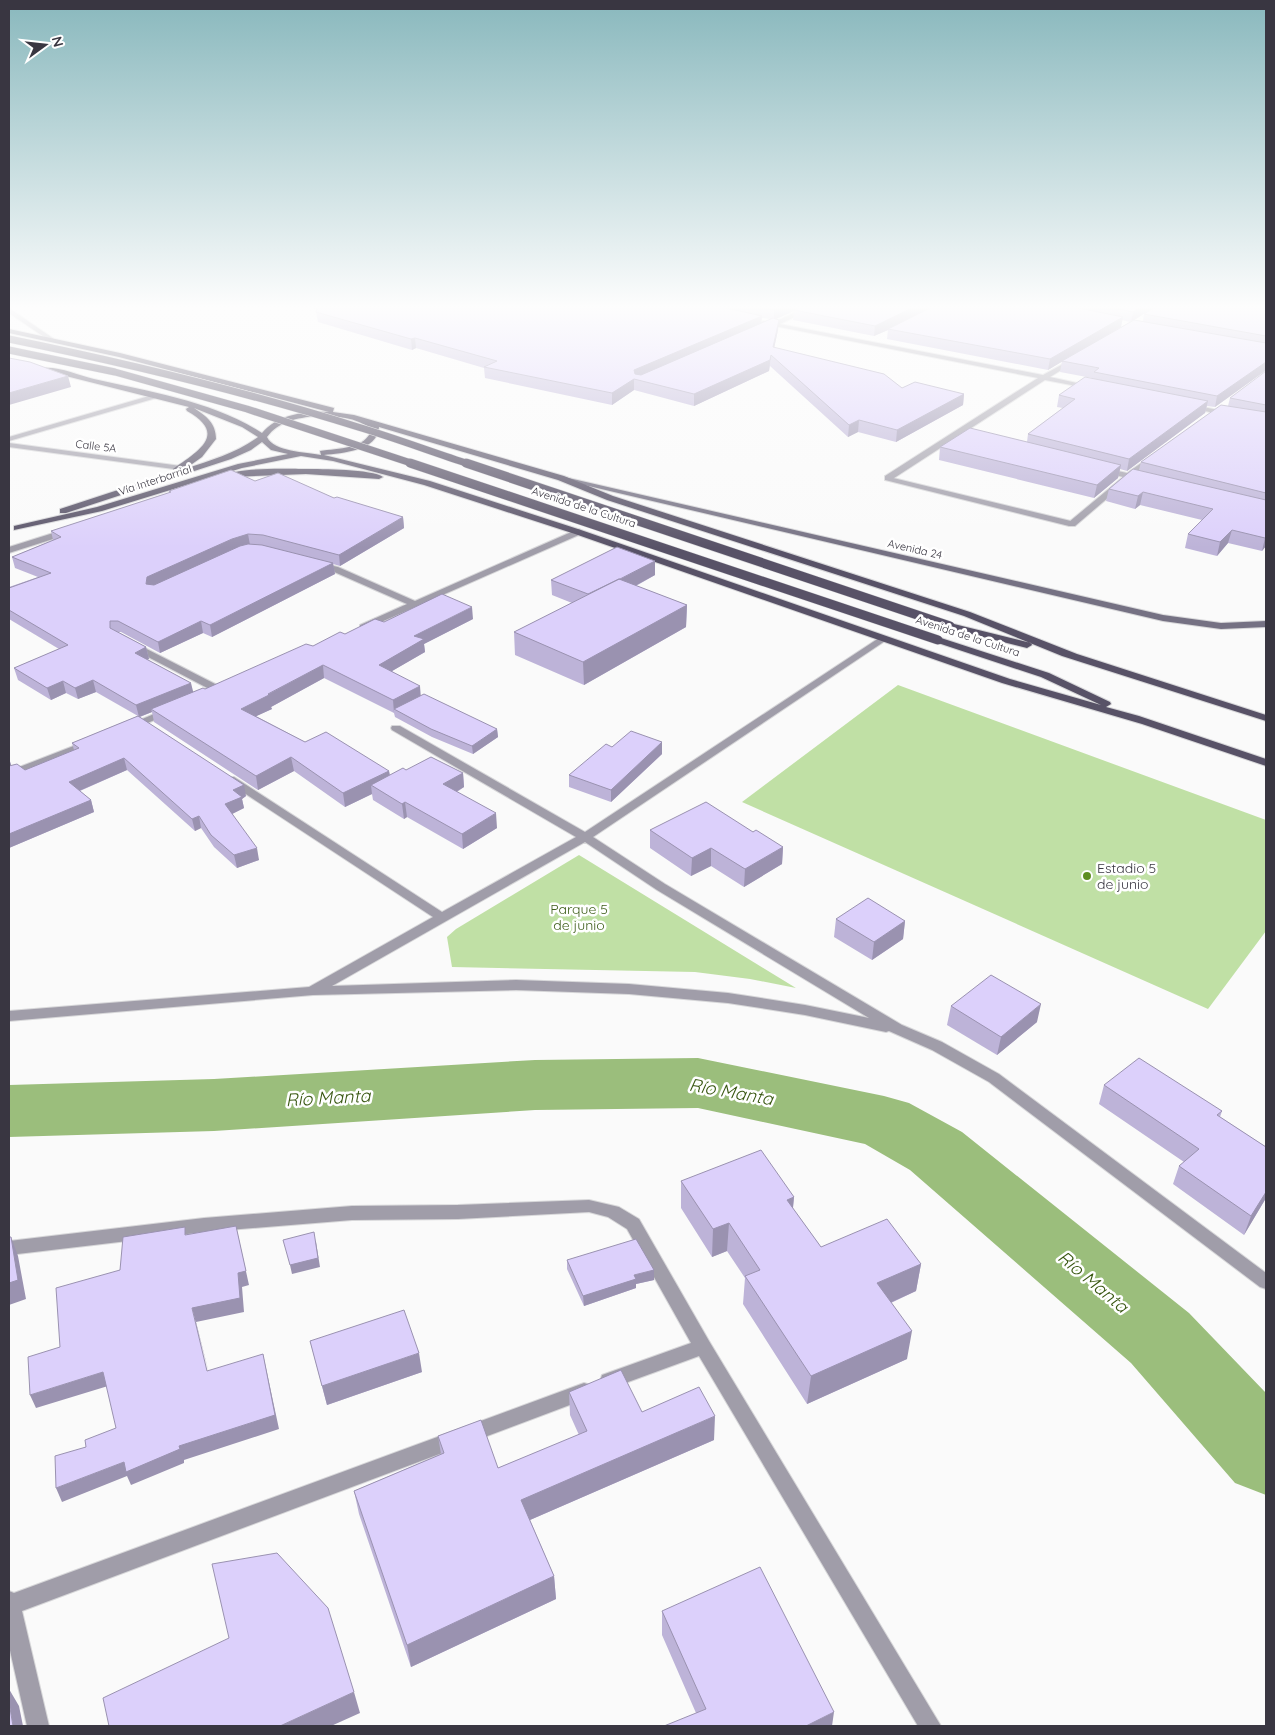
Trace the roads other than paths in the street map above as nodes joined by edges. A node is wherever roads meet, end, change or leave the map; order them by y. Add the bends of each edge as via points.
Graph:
1 (116, 386) edge
2 (165, 386) edge
3 (213, 386) edge
4 (240, 386) edge
5 (1030, 386) edge
6 (1086, 386) edge
7 (1101, 389) edge
8 (162, 397) junction
9 (1179, 404) edge
10 (1224, 406) edge
11 (1217, 412) junction
12 (1237, 416) edge
13 (360, 418) junction
14 (1209, 418) edge
15 (370, 422) junction
16 (960, 434) junction
17 (969, 436) edge
18 (263, 438) junction
19 (9, 439) edge
20 (9, 446) edge
21 (1161, 453) edge
22 (301, 454) junction
23 (1091, 466) edge
24 (181, 468) junction
25 (1128, 476) junction
26 (167, 477) junction
27 (561, 478) junction
28 (190, 480) junction
29 (1147, 480) edge
30 (427, 483) junction
31 (13, 529) edge
32 (74, 529) edge
33 (578, 532) junction
34 (9, 550) edge
35 (308, 562) edge
36 (415, 604) junction
37 (1266, 624) edge
38 (353, 631) edge
39 (882, 639) junction
40 (126, 641) edge
41 (1073, 656) junction
42 (202, 697) edge
43 (177, 708) edge
44 (1266, 718) edge
45 (1142, 721) junction
46 (396, 728) dead end
47 (125, 729) edge
48 (99, 739) edge
49 (1266, 763) edge
50 (217, 770) edge
51 (9, 775) edge
52 (585, 837) junction
53 (441, 917) junction
54 (312, 991) junction
55 (9, 1016) edge
56 (897, 1029) junction
57 (9, 1248) edge
58 (1266, 1282) edge
59 (703, 1346) junction
60 (9, 1603) edge
61 (38, 1726) edge
62 (930, 1726) edge

1 - 8 main road
2 - 45 main road, Avenida de la Cultura, bridge via 247,409 1045,675
3 - 41 main road, Avenida de la Cultura, bridge via 359,428 950,626
4 - 13 main road
5 - 16 street
6 - 7 street
8 - 18 main road via 236,421
8 - 19 street
8 - 24 main road via 192,410 212,428 209,445
9 - 11 street
10 - 11 street
11 - 12 street
11 - 14 street
13 - 15 main road, Avenida de la Cultura
13 - 18 main road, Vía Interbarrial via 332,414 299,416 273,426
15 - 22 main road via 376,428 375,434 356,447 339,452
15 - 27 main road, Avenida de la Cultura
16 - 17 street
16 - 25 street via 888,478 1072,524
18 - 22 main road via 274,448
18 - 26 main road, Vía Interbarrial via 228,458
20 - 24 street, Calle 5A
21 - 25 street
22 - 28 main road, Vía Interbarrial
22 - 30 main road, Avenida de la Cultura
23 - 25 street
24 - 26 main road
25 - 29 street
26 - 31 main road, Vía Interbarrial
27 - 37 main road, Avenida 24 via 1163,618 1221,626
27 - 41 main road, Avenida de la Cultura via 610,498 967,614
28 - 30 main road via 292,470
28 - 31 main road, Vía Interbarrial via 99,509
30 - 33 main road, Avenida de la Cultura
32 - 34 street
33 - 36 street
33 - 39 main road, Avenida de la Cultura
35 - 36 street via 335,569
36 - 38 street
39 - 45 main road, Avenida de la Cultura via 1006,681
39 - 52 street
40 - 42 street via 224,688
41 - 44 main road, Avenida de la Cultura
43 - 47 street via 147,724
45 - 49 main road, Avenida de la Cultura
46 - 52 street
48 - 51 street
50 - 53 street
52 - 53 street
52 - 56 street via 661,887
53 - 54 street
54 - 55 street
54 - 56 street via 516,985 629,989 728,998
56 - 58 street via 937,1046 994,1078
57 - 59 street via 204,1225 352,1213 589,1206 613,1212 633,1224
59 - 60 street
59 - 62 street
60 - 61 street

